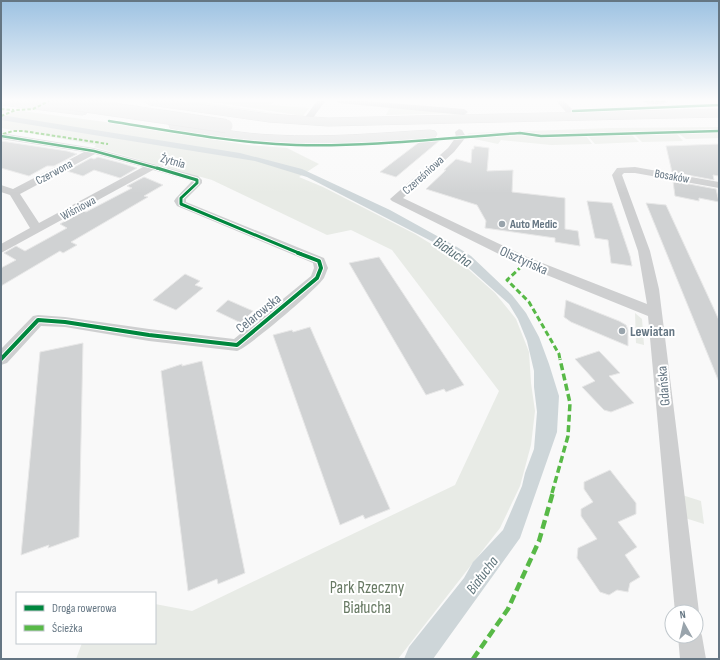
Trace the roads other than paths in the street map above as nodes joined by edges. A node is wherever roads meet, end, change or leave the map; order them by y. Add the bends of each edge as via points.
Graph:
1 (220, 132) edge
2 (291, 132) edge
3 (357, 132) edge
4 (459, 132) joint
5 (1, 136) edge
6 (94, 151) junction
7 (153, 166) junction
8 (624, 170) joint
9 (197, 180) joint
10 (719, 185) edge
11 (1, 188) edge
12 (14, 193) junction
13 (396, 199) joint
14 (37, 229) junction
15 (1, 249) edge
16 (655, 313) junction
17 (1, 359) edge
18 (686, 604) edge
19 (691, 644) edge
20 (693, 659) edge

1 - 4 main road via 286,140 360,139
2 - 3 main road via 336,134
4 - 13 street, Czereśniowa via 461,137 451,150
5 - 6 street, Żytnia
6 - 7 street, Żytnia
6 - 12 street, Czerwona
7 - 9 street, Żytnia
7 - 14 street, Wiśniowa
8 - 10 street, Bosaków
8 - 16 street, Gdańska via 618,171 617,177 647,261
9 - 17 street, Celarowska via 181,198 181,204 319,261 321,268 317,278 236,345 38,320
11 - 12 street
12 - 14 street
13 - 16 street, Olsztyńska via 522,260
14 - 15 street, Wiśniowa
16 - 18 street, Gdańska
19 - 20 street

